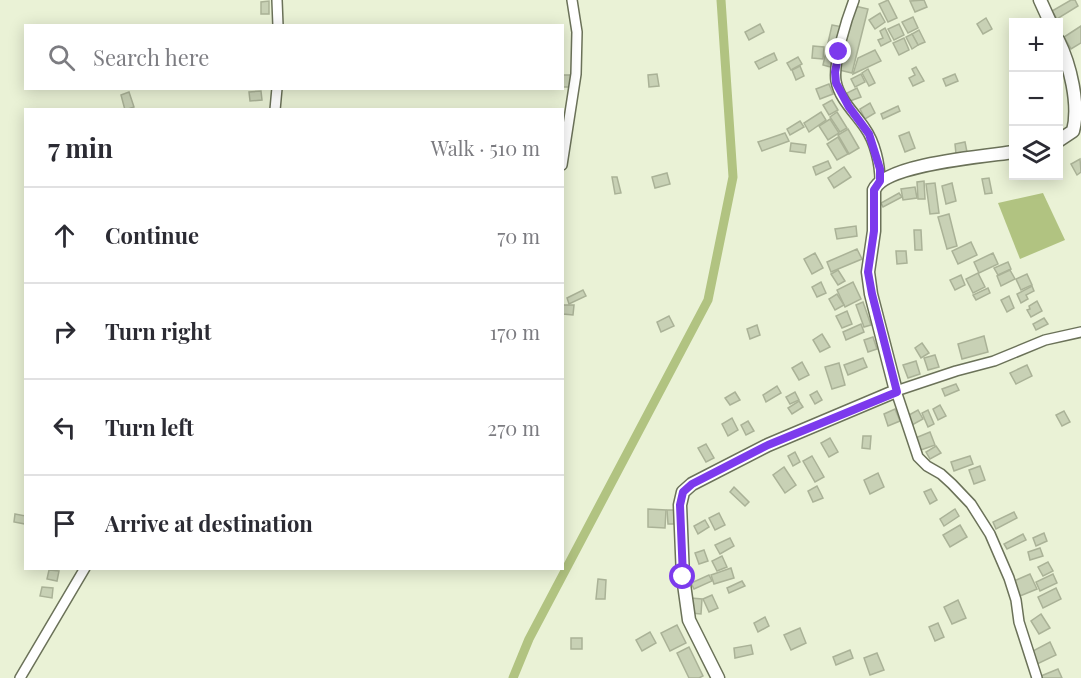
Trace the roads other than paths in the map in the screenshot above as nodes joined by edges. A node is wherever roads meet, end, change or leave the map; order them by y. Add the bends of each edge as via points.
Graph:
1 (277, 0) edge
2 (572, 0) edge
3 (854, 0) edge
4 (1040, 0) edge
5 (1048, 18) edge
6 (278, 24) edge
7 (1063, 52) edge
8 (278, 90) edge
9 (275, 108) edge
10 (1063, 138) edge
11 (564, 152) edge
12 (1009, 153) edge
13 (880, 181) junction
14 (1081, 332) edge
15 (897, 392) junction
16 (84, 570) edge
17 (20, 678) edge
18 (718, 678) edge
19 (1037, 678) edge

1 - 6 street
2 - 11 street via 577,32 576,74
3 - 13 street via 839,52 836,83 869,134
4 - 5 main road
7 - 10 main road via 1070,72 1076,121 1073,130
8 - 9 street
12 - 13 main road via 937,163
13 - 15 main road via 874,190 868,272
14 - 15 street via 1045,340
15 - 18 main road via 768,445 683,492 683,577 689,620
15 - 19 street via 918,457 971,504 990,534 1017,600 1019,622
16 - 17 street

